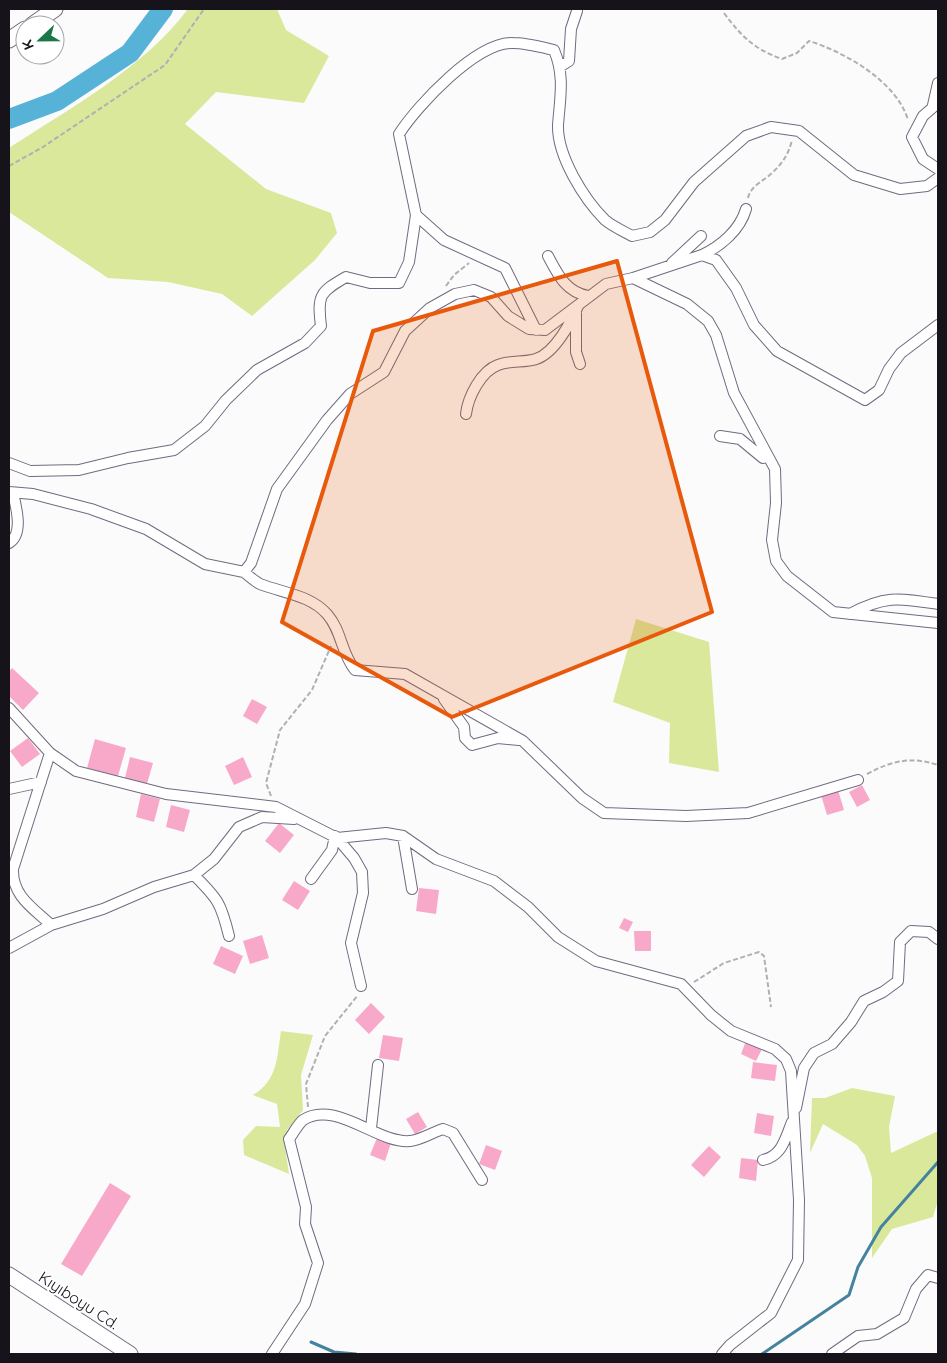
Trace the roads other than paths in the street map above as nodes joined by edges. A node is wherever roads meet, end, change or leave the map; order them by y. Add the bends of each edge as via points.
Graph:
1 (577, 11) dead end
2 (561, 66) junction
3 (938, 83) edge
4 (936, 104) edge
5 (938, 170) edge
6 (938, 178) edge
7 (746, 209) road end
8 (416, 215) junction
9 (701, 236) dead end
10 (702, 255) junction
11 (548, 256) dead end
12 (668, 267) junction
13 (633, 278) junction
14 (588, 296) junction
15 (578, 307) junction
16 (938, 325) edge
17 (536, 330) junction
18 (580, 364) dead end
19 (466, 414) dead end
20 (720, 436) dead end
21 (9, 464) edge
22 (775, 469) junction
23 (11, 492) edge
24 (9, 543) edge
25 (244, 572) junction
26 (938, 604) edge
27 (850, 614) junction
28 (938, 623) edge
29 (437, 691) junction
30 (9, 708) edge
31 (523, 741) junction
32 (50, 753) junction
33 (858, 780) road end
34 (41, 782) junction
35 (9, 789) edge
36 (302, 819) junction
37 (403, 836) junction
38 (336, 837) junction
39 (194, 875) junction
40 (311, 879) dead end
41 (412, 889) dead end
42 (51, 925) junction
43 (228, 936) dead end
44 (938, 939) edge
45 (9, 948) edge
46 (362, 986) road end
47 (378, 1065) dead end
48 (793, 1118) junction
49 (370, 1128) junction
50 (763, 1160) dead end
51 (482, 1180) dead end
52 (9, 1276) edge
53 (938, 1278) edge
54 (126, 1353) edge
55 (272, 1354) edge
56 (722, 1354) edge
57 (832, 1354) edge

1 - 2 street via 571,29 569,61
2 - 6 street via 560,144 578,186 606,221 632,236 650,232 665,220 694,182 746,136 771,127 799,131 854,175 900,189 927,186
2 - 8 street via 554,50 511,42 488,50 454,72 412,113 399,134
3 - 4 street
4 - 5 street via 923,116 912,137 923,159
7 - 10 street via 743,220 730,234 716,248
8 - 17 street via 444,240 505,268
8 - 21 street via 409,262 399,283 346,277 324,290 318,307 321,326 305,343 257,370 205,426 174,450 79,470 30,471
9 - 12 street
10 - 12 street
10 - 16 street via 716,260 736,288 754,325 777,351 865,400 879,390 901,353
11 - 14 street via 568,288 576,294
12 - 13 street
13 - 14 street via 606,284
13 - 22 street via 687,304 708,321 734,393
14 - 15 street
15 - 17 street via 545,330
15 - 18 street via 576,352
15 - 19 street via 570,325 537,359 498,365 487,372 467,401
17 - 25 street via 529,330 508,316 491,297 474,290 455,294 430,308 405,331 384,372 350,394 327,420 277,489 252,563
20 - 22 street via 740,438
22 - 27 street via 772,540 776,561 787,576 834,612
23 - 24 street via 18,514 17,532
23 - 25 street via 33,494 91,509 146,529 206,564
25 - 29 street via 259,583 292,592 327,614 340,634 346,660 355,670 405,674
26 - 27 street via 890,599 871,602
27 - 28 street
29 - 31 street
29 - 31 street via 452,707 472,745 498,738
30 - 32 street
31 - 33 street via 582,798 604,813 686,816 748,813
32 - 34 street
32 - 36 street via 76,771 166,794 276,807
34 - 35 street
34 - 42 street via 13,870 13,883 24,899
36 - 38 street
36 - 39 street via 262,817 239,827 214,859
37 - 38 street via 386,833
37 - 41 street
37 - 48 street via 436,859 494,881 528,907 558,937 596,961 682,984 710,1015 731,1031 775,1049 786,1059 791,1071
38 - 40 street via 332,850
38 - 46 street via 362,872 360,908 351,944
39 - 42 street
39 - 43 street via 217,898
42 - 45 street
44 - 48 street via 929,932 911,932 900,942 898,982 864,1001 832,1044 814,1053 804,1068
47 - 49 street
48 - 50 street via 782,1149 772,1158
48 - 56 street via 799,1200 798,1260 771,1313
49 - 51 street via 391,1138 411,1141 443,1129 453,1133
49 - 55 street via 320,1114 302,1120 289,1139 306,1208 305,1224 318,1263 306,1304
52 - 54 street, Kıyıboyu Cd.
53 - 57 street via 928,1274 916,1289 904,1318 877,1334 858,1336

